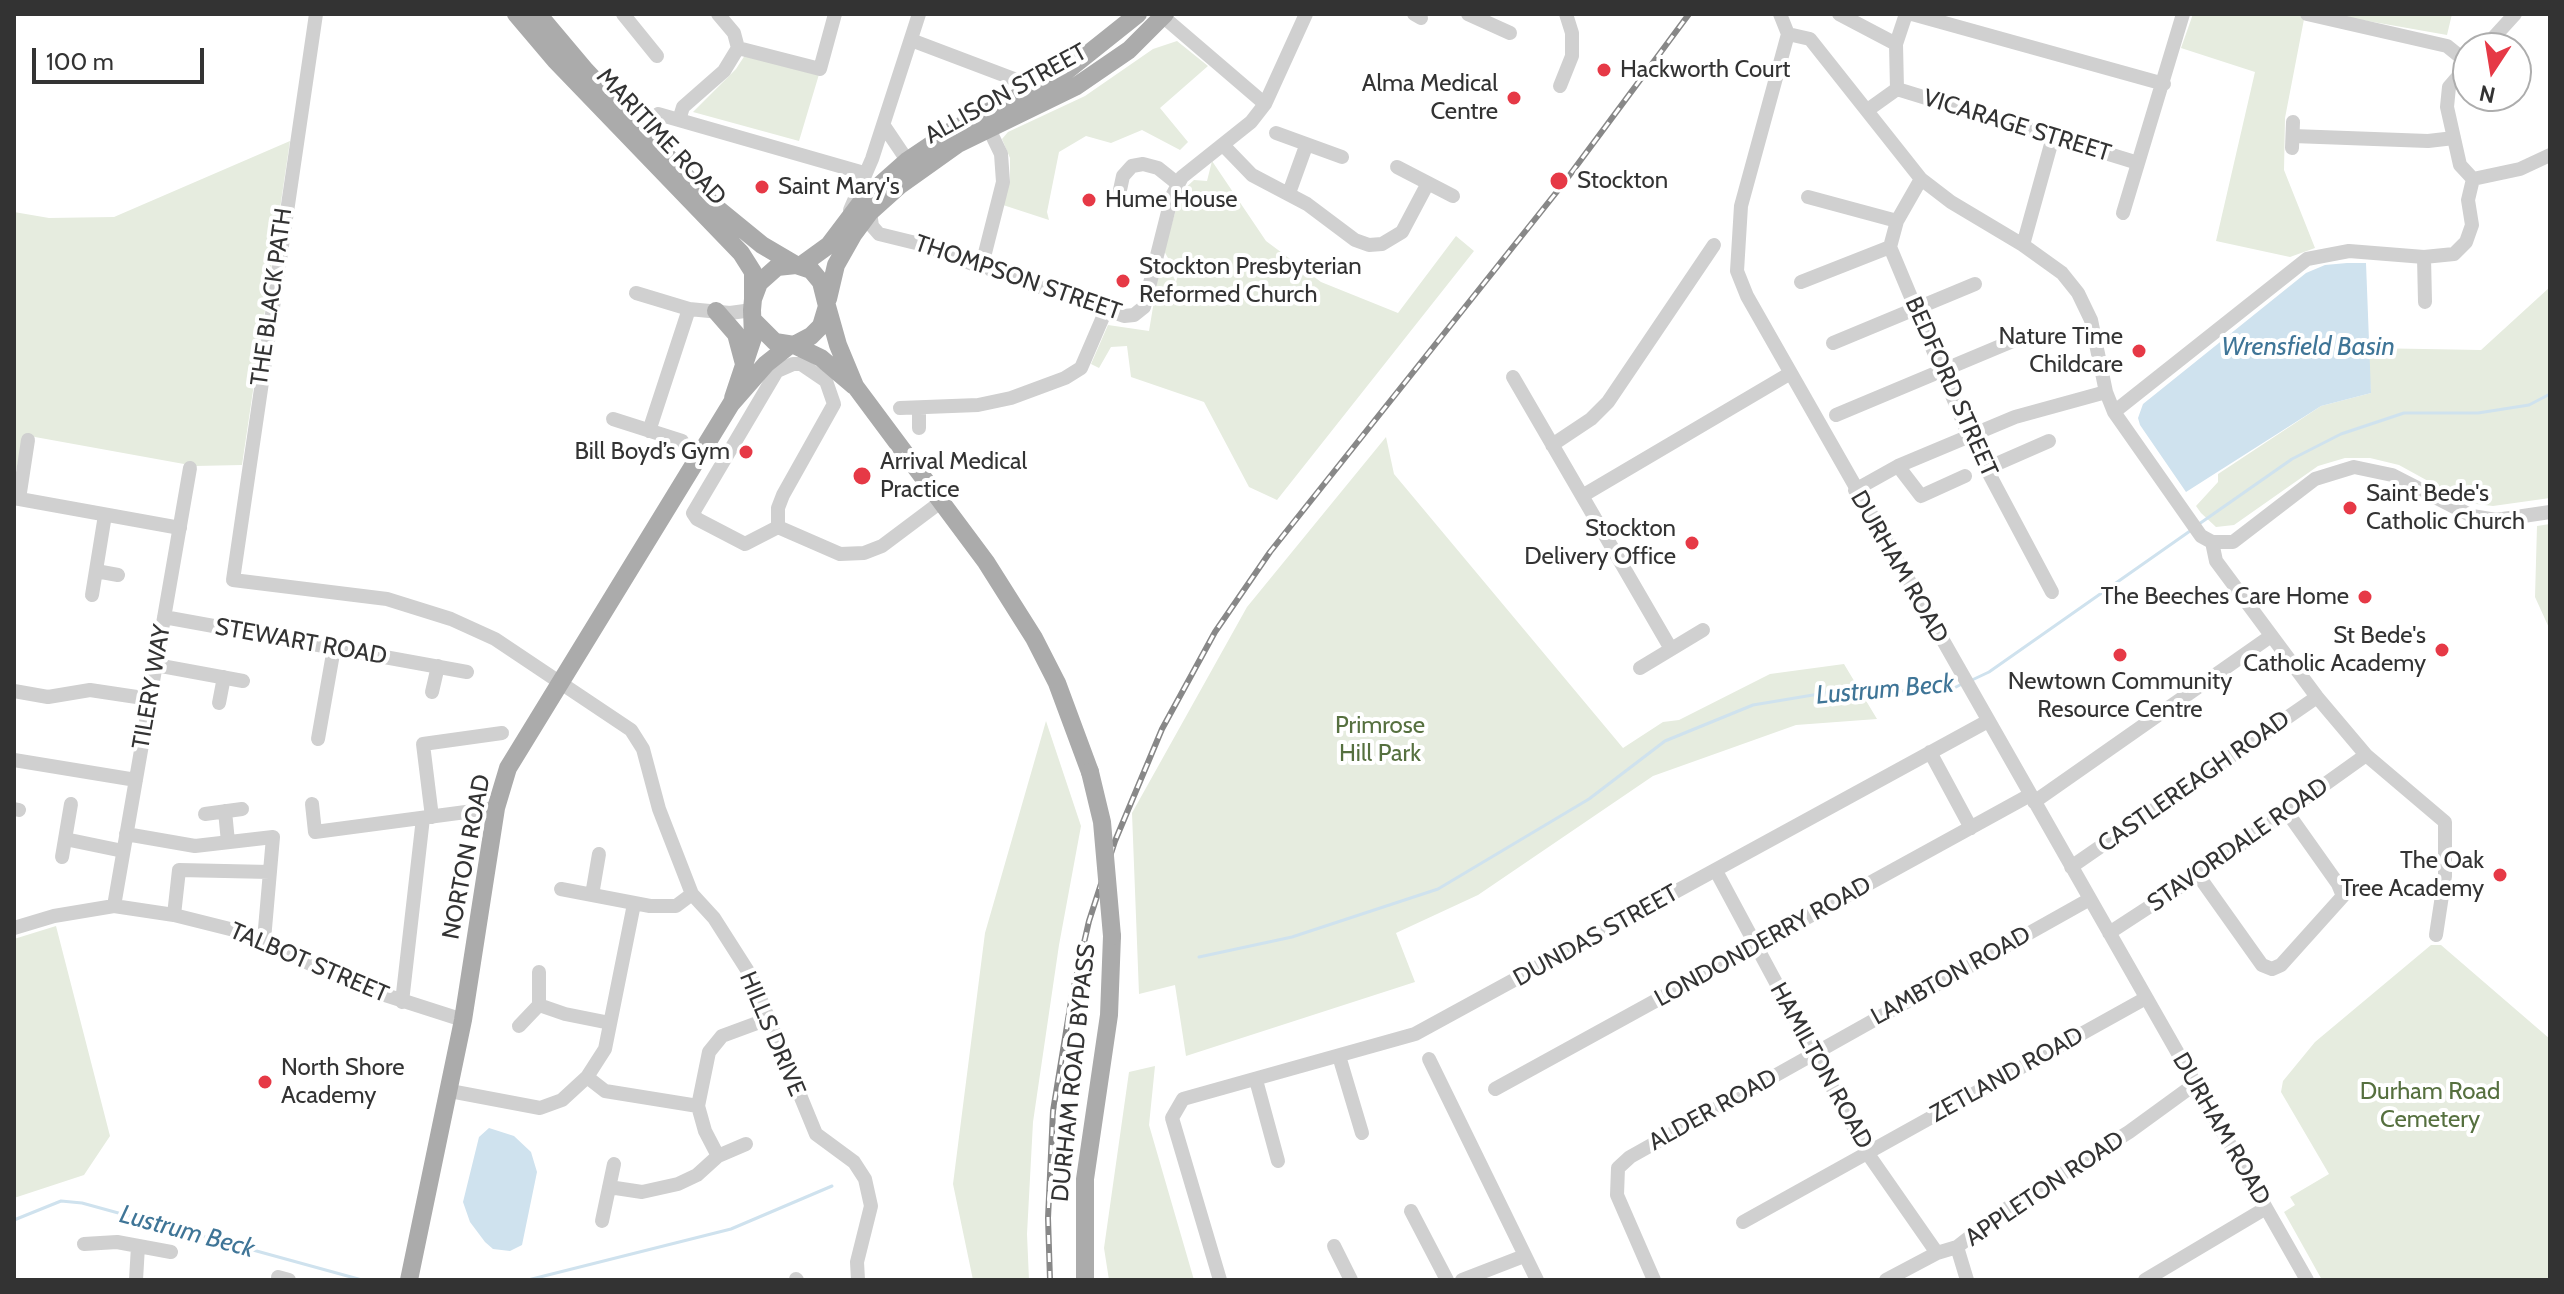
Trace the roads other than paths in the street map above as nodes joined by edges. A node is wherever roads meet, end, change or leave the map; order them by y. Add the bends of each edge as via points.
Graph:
1 (316, 14) edge
2 (516, 14) edge
3 (538, 14) edge
4 (718, 14) edge
5 (835, 14) edge
6 (919, 14) edge
7 (1138, 14) edge
8 (1306, 14) edge
9 (1468, 14) edge
10 (1566, 14) edge
11 (1780, 14) edge
12 (1839, 14) edge
13 (1906, 14) edge
14 (1912, 14) edge
15 (2183, 14) edge
16 (2307, 14) edge
17 (2515, 14) edge
18 (1163, 15) edge
19 (629, 16) edge
20 (2499, 32) edge
21 (1510, 33) dead end
22 (1788, 34) junction
23 (911, 40) junction
24 (1896, 44) junction
25 (738, 48) junction
26 (2452, 50) edge
27 (657, 56) dead end
28 (1014, 79) dead end
29 (2164, 84) junction
30 (2452, 84) edge
31 (1560, 86) dead end
32 (1897, 89) junction
33 (1265, 104) junction
34 (1869, 109) junction
35 (658, 114) dead end
36 (679, 120) junction
37 (884, 126) junction
38 (989, 129) junction
39 (1276, 133) dead end
40 (2293, 135) dead end
41 (2053, 137) junction
42 (2454, 138) junction
43 (1223, 145) junction
44 (1306, 146) junction
45 (1342, 157) dead end
46 (2548, 162) edge
47 (2138, 163) junction
48 (911, 167) junction
49 (1397, 167) dead end
50 (864, 173) junction
51 (1921, 179) junction
52 (2473, 179) junction
53 (1428, 183) junction
54 (1178, 184) junction
55 (1120, 190) dead end
56 (1289, 193) junction
57 (1453, 196) dead end
58 (1808, 197) dead end
59 (870, 212) junction
60 (2123, 213) dead end
61 (1897, 221) junction
62 (843, 225) junction
63 (1714, 245) dead end
64 (2023, 245) junction
65 (1890, 247) junction
66 (2424, 257) junction
67 (985, 263) junction
68 (798, 266) junction
69 (1801, 282) dead end
70 (1975, 284) dead end
71 (636, 293) dead end
72 (2425, 302) dead end
73 (828, 303) junction
74 (1916, 307) junction
75 (689, 309) junction
76 (753, 310) junction
77 (1106, 310) junction
78 (716, 311) junction
79 (2015, 340) dead end
80 (1833, 343) dead end
81 (792, 345) junction
82 (744, 364) junction
83 (1943, 371) junction
84 (1789, 374) junction
85 (1513, 377) dead end
86 (855, 386) junction
87 (2106, 392) junction
88 (731, 404) junction
89 (900, 408) dead end
90 (919, 408) junction
91 (2114, 412) junction
92 (1836, 415) dead end
93 (613, 419) dead end
94 (919, 428) dead end
95 (649, 431) junction
96 (1969, 436) junction
97 (28, 440) dead end
98 (682, 441) dead end
99 (2049, 441) dead end
100 (1552, 445) junction
101 (1898, 466) junction
102 (190, 468) dead end
103 (1985, 469) junction
104 (1965, 476) dead end
105 (1855, 490) junction
106 (1582, 496) junction
107 (16, 498) edge
108 (942, 501) junction
109 (2550, 512) edge
110 (105, 515) junction
111 (778, 527) junction
112 (180, 528) junction
113 (2206, 539) junction
114 (96, 571) junction
115 (118, 575) dead end
116 (233, 580) joint
117 (2052, 592) dead end
118 (92, 595) dead end
119 (164, 617) junction
120 (1703, 630) dead end
121 (2271, 636) junction
122 (334, 648) junction
123 (1671, 649) junction
124 (156, 665) junction
125 (438, 666) junction
126 (1640, 668) dead end
127 (467, 672) dead end
128 (224, 677) junction
129 (243, 681) dead end
130 (560, 681) junction
131 (14, 691) edge
132 (432, 692) dead end
133 (2317, 697) junction
134 (150, 699) junction
135 (219, 703) dead end
136 (1988, 721) junction
137 (502, 733) dead end
138 (318, 739) dead end
139 (1930, 752) junction
140 (2366, 755) junction
141 (14, 760) edge
142 (136, 780) junction
143 (2032, 798) junction
144 (71, 804) dead end
145 (312, 804) dead end
146 (496, 808) junction
147 (242, 809) dead end
148 (225, 811) junction
149 (2287, 812) junction
150 (205, 814) dead end
151 (428, 818) junction
152 (1971, 828) junction
153 (126, 834) junction
154 (65, 839) junction
155 (228, 842) junction
156 (123, 851) junction
157 (599, 854) dead end
158 (62, 857) dead end
159 (2071, 867) junction
160 (1716, 871) junction
161 (270, 872) junction
162 (2198, 875) junction
163 (561, 889) dead end
164 (692, 894) junction
165 (592, 895) junction
166 (2090, 899) junction
167 (634, 904) junction
168 (114, 906) junction
169 (174, 915) junction
170 (14, 928) edge
171 (2109, 933) junction
172 (2436, 935) dead end
173 (264, 940) junction
174 (1757, 946) junction
175 (539, 972) dead end
176 (2146, 998) junction
177 (402, 1002) junction
178 (539, 1005) junction
179 (768, 1019) junction
180 (463, 1020) junction
181 (610, 1023) junction
182 (519, 1026) dead end
183 (1812, 1054) junction
184 (1339, 1056) junction
185 (1429, 1059) dead end
186 (1452, 1067) dead end
187 (1437, 1073) junction
188 (587, 1077) junction
189 (1256, 1080) junction
190 (2195, 1084) junction
191 (1495, 1089) dead end
192 (450, 1091) junction
193 (698, 1106) junction
194 (1362, 1133) dead end
195 (746, 1144) dead end
196 (1868, 1154) junction
197 (718, 1156) junction
198 (1278, 1161) dead end
199 (614, 1164) dead end
200 (609, 1187) junction
201 (2266, 1208) junction
202 (1411, 1211) dead end
203 (602, 1221) dead end
204 (1743, 1222) dead end
205 (84, 1244) dead end
206 (138, 1246) junction
207 (1334, 1246) dead end
208 (1957, 1247) junction
209 (171, 1252) dead end
210 (1937, 1253) junction
211 (1524, 1256) junction
212 (136, 1280) edge
213 (409, 1280) edge
214 (858, 1280) edge
215 (1085, 1280) edge
216 (1220, 1280) edge
217 (1351, 1280) edge
218 (1447, 1280) edge
219 (1462, 1280) edge
220 (1537, 1280) edge
221 (1654, 1280) edge
222 (1886, 1280) edge
223 (1967, 1280) edge
224 (2145, 1280) edge
225 (2307, 1280) edge

1 - 116 street, THE BLACK PATH
2 - 76 main road, MARITIME ROAD via 741,253 753,272
3 - 68 main road, MARITIME ROAD via 713,205
4 - 25 street via 734,33
5 - 25 street via 820,69
6 - 23 street
7 - 48 main road, ALLISON STREET via 1064,73 953,130
8 - 33 street
9 - 21 street
10 - 31 street via 1573,46
11 - 22 street
12 - 24 street
13 - 24 street
14 - 29 street
15 - 29 street
16 - 26 street
17 - 20 street
18 - 33 street
18 - 38 main road, ALLISON STREET via 1129,50 1075,87
19 - 27 street
22 - 34 street via 1810,39
22 - 84 street, DURHAM ROAD via 1741,206 1736,247 1737,271 1747,296
23 - 28 street
23 - 37 street
24 - 32 street
25 - 36 street via 733,61 683,107
29 - 47 street
30 - 42 street via 2447,95
32 - 34 street
32 - 41 street, VICARAGE STREET
33 - 43 street
34 - 51 street
35 - 36 street
36 - 50 street
37 - 48 street
37 - 50 street
38 - 48 main road, ALLISON STREET
38 - 67 street via 1001,154 1003,182
39 - 44 street
40 - 42 street
41 - 47 street, VICARAGE STREET
41 - 64 street
42 - 52 street via 2460,165
43 - 54 street
43 - 56 street via 1252,175
44 - 45 street
44 - 56 street
46 - 52 street
47 - 60 street
48 - 59 main road, ALLISON STREET
48 - 62 main road, ALLISON STREET via 863,200
49 - 53 street
50 - 62 street
51 - 61 street
51 - 64 street
52 - 66 street via 2468,194 2472,225 2466,242 2454,254
53 - 56 street via 1402,232 1369,245
53 - 57 street
54 - 55 street via 1143,164 1123,176
54 - 77 street, THOMPSON STREET via 1144,307 1124,316
58 - 61 street
59 - 67 street, THOMPSON STREET via 879,234 975,265
59 - 73 main road, ALLISON STREET via 836,265
61 - 65 street
62 - 68 main road, ALLISON STREET via 829,245
63 - 100 street via 1608,402
64 - 87 street via 2062,273 2078,293 2091,320
65 - 69 street
65 - 74 street, BEDFORD STREET
66 - 72 street
66 - 91 street via 2349,251 2307,259
67 - 77 street, THOMPSON STREET via 991,270
68 - 73 main road via 811,270 821,282
68 - 76 main road, NORTON ROAD via 777,267 766,274
70 - 74 street
71 - 75 street
73 - 81 main road, NORTON ROAD via 821,326
73 - 86 main road
74 - 80 street
74 - 83 street, BEDFORD STREET
75 - 78 street
75 - 95 street
76 - 78 street
76 - 81 main road via 775,342
76 - 82 main road, NORTON ROAD via 753,338
77 - 90 street via 1081,368 1065,378 978,405
78 - 82 main road via 736,334
79 - 83 street
81 - 86 main road via 821,358
81 - 88 main road, NORTON ROAD via 766,364
82 - 88 main road, NORTON ROAD
83 - 92 street
83 - 96 street, BEDFORD STREET
84 - 105 street, DURHAM ROAD
84 - 106 street
85 - 100 street
86 - 108 main road, DURHAM ROAD BYPASS
87 - 91 street
87 - 96 street via 2019,415
88 - 130 main road, NORTON ROAD
89 - 90 street
90 - 94 street
91 - 113 street
93 - 95 street
95 - 98 street
96 - 101 street
96 - 103 street, BEDFORD STREET
97 - 107 street
99 - 103 street
100 - 106 street
101 - 104 street via 1921,496
101 - 105 street
102 - 112 street, TILERY WAY
103 - 117 street, BEDFORD STREET
105 - 136 street, DURHAM ROAD
106 - 123 street
107 - 110 street
108 - 111 street via 882,546 864,553 840,554
108 - 215 main road, DURHAM ROAD BYPASS, bridge via 986,562 1057,683 1102,822 1112,936 1109,1015 1085,1179
109 - 113 street via 2496,520 2472,516 2392,475 2354,467 2315,479 2233,542
110 - 112 street
110 - 114 street
111 - 111 street via 783,495 834,404 826,381 793,364 777,371 693,513 745,544
112 - 119 street, TILERY WAY
113 - 121 street
114 - 115 street
114 - 118 street
116 - 130 street, HILLS DRIVE via 387,599 495,639
119 - 122 street, STEWART ROAD
119 - 124 street, TILERY WAY
120 - 123 street
121 - 133 street
121 - 143 street, LONDONDERRY ROAD
122 - 125 street, STEWART ROAD
122 - 138 street
123 - 126 street
124 - 128 street
124 - 134 street, TILERY WAY
125 - 127 street, STEWART ROAD
125 - 132 street
128 - 129 street
128 - 135 street
130 - 146 main road, NORTON ROAD via 508,768
130 - 164 street, HILLS DRIVE via 624,725 640,743
131 - 134 street via 48,697 90,690
133 - 140 street
133 - 159 street, CASTLEREAGH ROAD
134 - 142 street, TILERY WAY
136 - 139 street, DUNDAS STREET
136 - 143 street, DURHAM ROAD
137 - 151 street via 423,744
139 - 152 street
139 - 160 street, DUNDAS STREET
140 - 149 street, STAVORDALE ROAD
140 - 172 street via 2445,822 2445,876
141 - 142 street
142 - 153 street, TILERY WAY
143 - 152 street, LONDONDERRY ROAD
143 - 159 street, DURHAM ROAD
144 - 154 street
145 - 151 street via 315,832
146 - 151 street
146 - 180 main road, NORTON ROAD
147 - 148 street
148 - 150 street
148 - 155 street
149 - 162 street, STAVORDALE ROAD
149 - 162 street via 2343,896 2281,965 2262,965
151 - 177 street
152 - 174 street, LONDONDERRY ROAD
153 - 155 street via 195,846
153 - 156 street, TILERY WAY
154 - 156 street
154 - 158 street
155 - 161 street via 273,837
156 - 168 street, TILERY WAY
157 - 165 street
159 - 166 street, DURHAM ROAD
160 - 174 street, HAMILTON ROAD
160 - 184 street, DUNDAS STREET via 1415,1034
161 - 169 street via 179,870
161 - 173 street
162 - 171 street, STAVORDALE ROAD
163 - 165 street
164 - 167 street via 669,907
164 - 179 street, HILLS DRIVE via 747,969
165 - 167 street
166 - 171 street, DURHAM ROAD
166 - 183 street, LAMBTON ROAD
167 - 181 street
168 - 169 street, TALBOT STREET
168 - 170 street, TALBOT STREET
169 - 173 street, TALBOT STREET
171 - 176 street, DURHAM ROAD
173 - 177 street, TALBOT STREET via 354,985
174 - 183 street, HAMILTON ROAD
174 - 191 street, LONDONDERRY ROAD
175 - 178 street
176 - 190 street, DURHAM ROAD
176 - 196 street, ZETLAND ROAD
177 - 180 street, TALBOT STREET
178 - 181 street
178 - 182 street
179 - 193 street via 722,1036 712,1046
179 - 214 street, HILLS DRIVE via 816,1134 854,1162 870,1195
180 - 192 main road, NORTON ROAD
181 - 188 street via 603,1056
183 - 196 street, HAMILTON ROAD
183 - 221 street, ALDER ROAD via 1618,1168 1617,1195
184 - 189 street, DUNDAS STREET
184 - 194 street
185 - 187 street
186 - 187 street
187 - 211 street
188 - 192 street via 562,1100 540,1108
188 - 193 street via 605,1091
189 - 198 street
189 - 216 street, DUNDAS STREET via 1183,1099 1172,1118
190 - 201 street, DURHAM ROAD
190 - 208 street, APPLETON ROAD
192 - 213 main road, NORTON ROAD
193 - 197 street
195 - 197 street
196 - 204 street, ZETLAND ROAD
196 - 210 street, HAMILTON ROAD
197 - 200 street via 678,1184 642,1192
199 - 200 street
200 - 203 street
201 - 224 street
201 - 225 street, DURHAM ROAD
202 - 218 street
205 - 206 street
206 - 209 street
206 - 212 street
207 - 217 street
208 - 210 street, APPLETON ROAD
208 - 223 street
210 - 222 street, APPLETON ROAD
211 - 219 street
211 - 220 street

